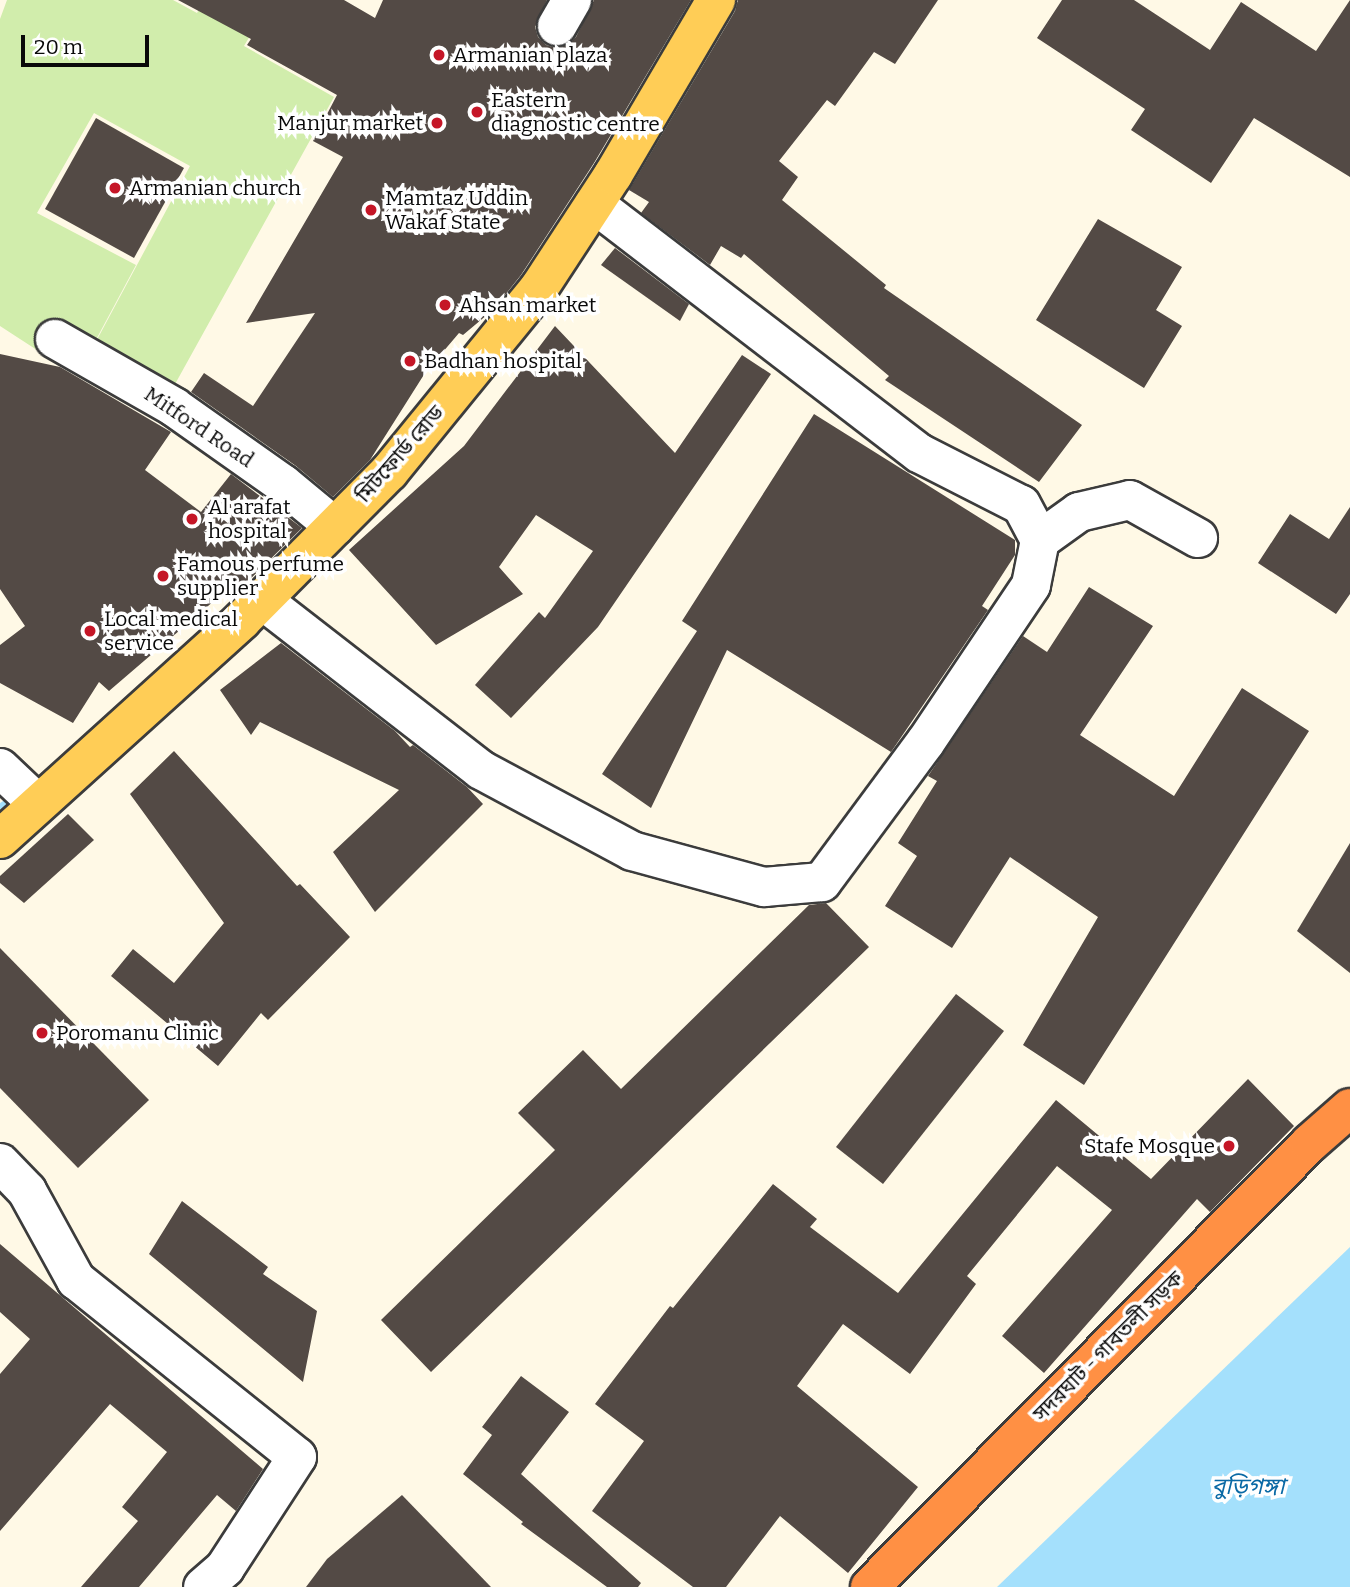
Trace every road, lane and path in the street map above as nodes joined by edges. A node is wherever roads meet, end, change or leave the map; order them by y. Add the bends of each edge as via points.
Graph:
1 (716, 0) edge
2 (594, 204) junction
3 (55, 339) dead end
4 (335, 527) junction
5 (1198, 538) dead end
6 (1040, 540) junction
7 (262, 600) junction
8 (0, 768) edge
9 (38, 804) junction
10 (0, 839) edge
11 (1350, 1108) edge
12 (0, 1163) edge
13 (203, 1587) edge
14 (870, 1587) edge

1 - 2 main road, মিটফোর্ড রোড
2 - 4 main road, মিটফোর্ড রোড via 538,288 388,472
2 - 6 street via 919,453 1021,505
3 - 4 street, Mitford Road via 174,407
4 - 7 main road, মিটফোর্ড রোড
5 - 6 street via 1130,500 1079,512
6 - 7 street via 1031,585 925,743 822,883 764,887 632,851 481,770
7 - 9 main road, মিটফোর্ড রোড
8 - 9 street
9 - 10 main road, মিটফোর্ড রোড
11 - 14 highway, সদরঘাট - গাবতলী সড়ক
12 - 13 street via 27,1191 76,1280 297,1457 225,1568

